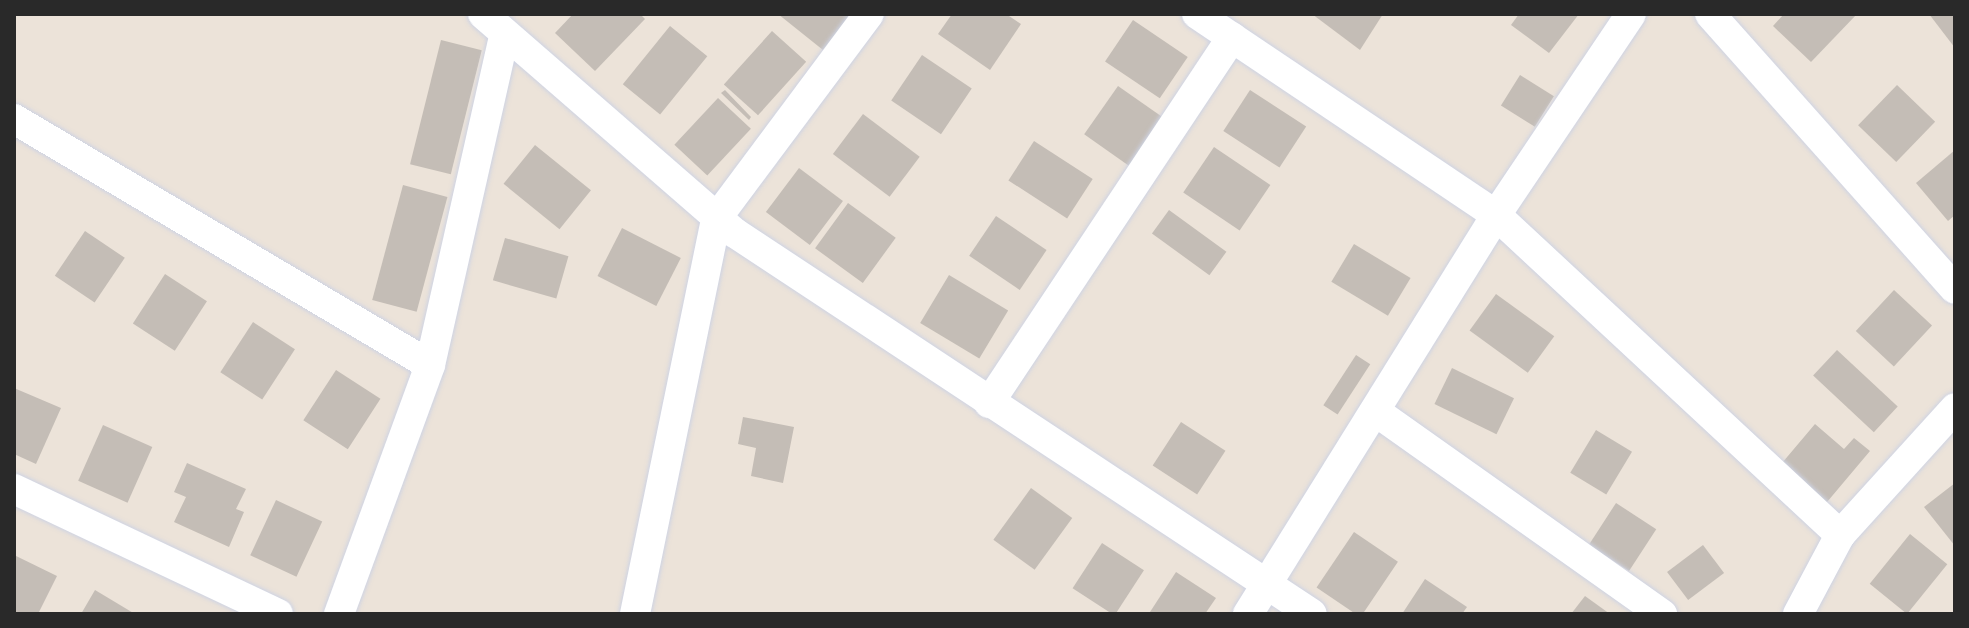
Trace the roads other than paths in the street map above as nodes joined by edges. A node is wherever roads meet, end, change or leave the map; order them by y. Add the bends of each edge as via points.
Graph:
1 (483, 14) edge
2 (869, 14) edge
3 (1197, 14) edge
4 (1631, 14) edge
5 (1710, 14) edge
6 (504, 36) junction
7 (1232, 37) junction
8 (14, 119) edge
9 (1496, 215) junction
10 (716, 219) junction
11 (1955, 289) edge
12 (430, 365) junction
13 (989, 403) junction
14 (1955, 408) edge
15 (1375, 411) junction
16 (14, 489) edge
17 (1840, 535) junction
18 (1266, 587) junction
19 (278, 614) edge
20 (339, 614) edge
21 (635, 614) edge
22 (1248, 614) edge
23 (1312, 614) edge
24 (1662, 614) edge
25 (1798, 614) edge

1 - 6 street
2 - 10 street
3 - 7 street
4 - 9 street
5 - 11 street
6 - 10 street
6 - 12 street
7 - 9 street
7 - 13 street
8 - 12 street
9 - 15 street
9 - 17 street
10 - 13 street
10 - 21 street
12 - 20 street
13 - 18 street
14 - 17 street
15 - 18 street
15 - 24 street
16 - 19 street
17 - 25 street
18 - 22 street
18 - 23 street

